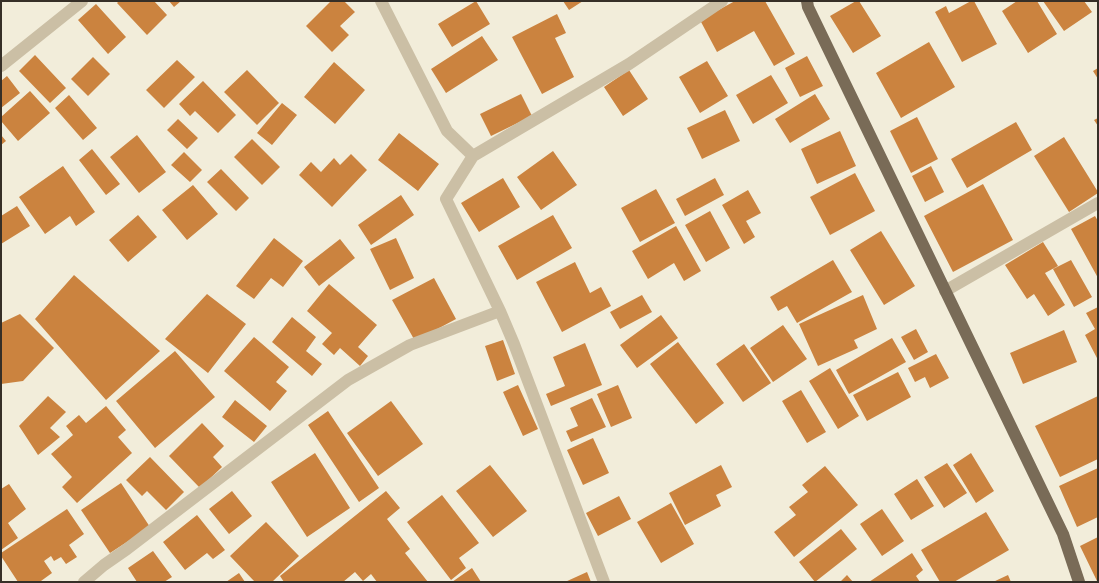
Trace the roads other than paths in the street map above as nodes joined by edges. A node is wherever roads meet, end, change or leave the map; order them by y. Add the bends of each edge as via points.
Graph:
1 (82, 1) edge
2 (381, 1) edge
3 (722, 1) edge
4 (807, 1) edge
5 (1, 66) edge
6 (472, 156) junction
7 (1098, 203) edge
8 (945, 291) junction
9 (500, 310) junction
10 (84, 582) edge
11 (604, 582) edge
12 (1079, 582) edge

1 - 5 street
2 - 6 street via 447,131
3 - 6 street via 629,64
4 - 8 main road
6 - 9 street via 446,199
7 - 8 street
8 - 12 main road via 1063,534
9 - 10 street via 410,345 348,380
9 - 11 street

